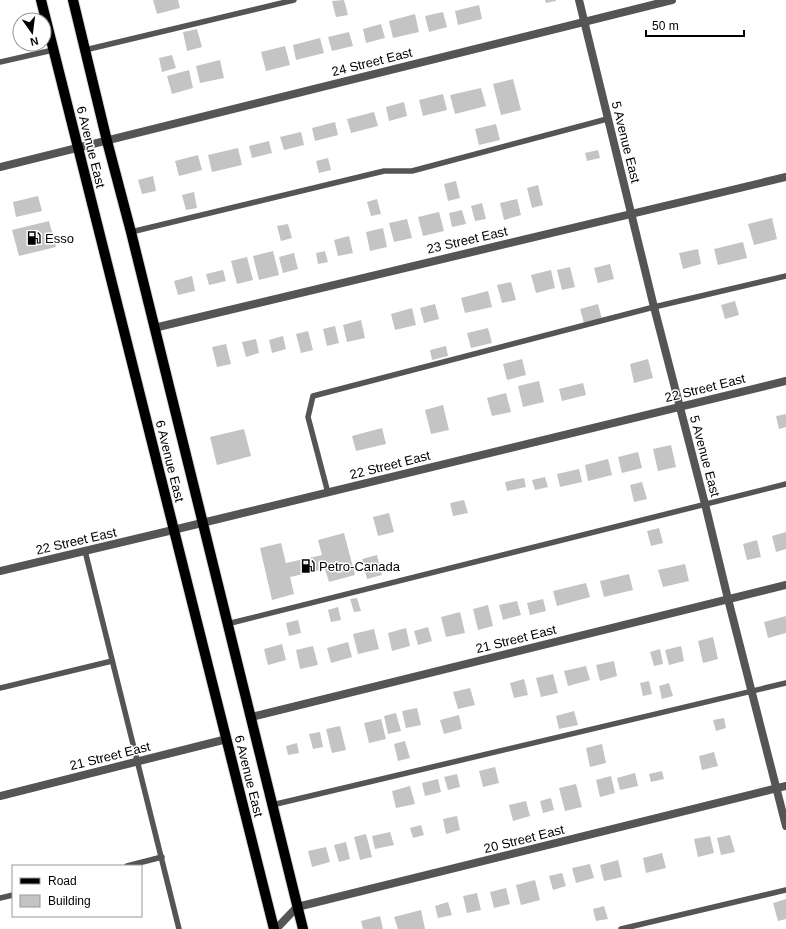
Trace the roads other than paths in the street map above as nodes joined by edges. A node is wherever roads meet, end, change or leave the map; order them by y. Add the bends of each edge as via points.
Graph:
1 (41, 0) edge
2 (74, 0) edge
3 (294, 0) edge
4 (579, 0) edge
5 (672, 0) edge
6 (584, 21) junction
7 (53, 50) junction
8 (85, 50) junction
9 (0, 62) edge
10 (607, 119) junction
11 (107, 142) junction
12 (79, 149) junction
13 (0, 167) edge
14 (786, 177) edge
15 (632, 213) junction
16 (131, 232) junction
17 (786, 276) edge
18 (654, 307) junction
19 (154, 328) junction
20 (786, 381) edge
21 (680, 407) junction
22 (786, 484) edge
23 (328, 493) junction
24 (705, 504) junction
25 (202, 523) junction
26 (173, 530) junction
27 (85, 551) junction
28 (0, 571) edge
29 (786, 585) edge
30 (728, 599) junction
31 (227, 624) junction
32 (112, 661) junction
33 (786, 683) edge
34 (0, 688) edge
35 (752, 691) junction
36 (251, 717) junction
37 (227, 739) junction
38 (138, 761) junction
39 (786, 786) edge
40 (776, 788) junction
41 (0, 796) edge
42 (272, 805) junction
43 (786, 826) edge
44 (162, 857) junction
45 (131, 865) edge
46 (786, 890) edge
47 (12, 895) edge
48 (0, 898) edge
49 (297, 907) junction
50 (180, 929) edge
51 (275, 929) edge
52 (302, 929) edge
53 (621, 929) edge

1 - 7 main road, 6 Avenue East
2 - 8 main road, 6 Avenue East
3 - 8 lane
4 - 6 street, 5 Avenue East
5 - 6 street, 24 Street East
6 - 10 street, 5 Avenue East
6 - 11 street, 24 Street East
7 - 9 lane
7 - 12 main road, 6 Avenue East
8 - 11 main road, 6 Avenue East
10 - 15 street, 5 Avenue East
10 - 16 lane via 412,171 384,171
11 - 12 street, 24 Street East
11 - 16 main road, 6 Avenue East
12 - 13 street, 24 Street East
12 - 26 main road, 6 Avenue East
14 - 15 street, 23 Street East
15 - 18 street, 5 Avenue East
15 - 19 street, 23 Street East
16 - 19 main road, 6 Avenue East
17 - 18 lane
18 - 21 street, 5 Avenue East
18 - 23 lane via 313,396 308,417
19 - 25 main road, 6 Avenue East
20 - 21 street, 22 Street East
21 - 23 street, 22 Street East
21 - 24 street, 5 Avenue East
22 - 24 lane
23 - 25 street, 22 Street East
24 - 30 street, 5 Avenue East
24 - 31 lane
25 - 26 street, 22 Street East
25 - 31 main road, 6 Avenue East
26 - 27 street, 22 Street East
26 - 37 main road, 6 Avenue East
27 - 28 street, 22 Street East
27 - 32 lane
29 - 30 street, 21 Street East
30 - 35 street, 5 Avenue East
30 - 36 street, 21 Street East
31 - 36 main road, 6 Avenue East
32 - 34 lane
32 - 38 lane
33 - 35 lane
35 - 40 street, 5 Avenue East
35 - 42 lane
36 - 42 main road, 6 Avenue East
37 - 38 street, 21 Street East
37 - 51 main road, 6 Avenue East
38 - 41 street, 21 Street East
38 - 44 lane
39 - 40 street, 20 Street East
40 - 43 street, 5 Avenue East
40 - 49 street, 20 Street East
42 - 49 main road, 6 Avenue East
44 - 45 lane
44 - 50 lane
46 - 53 lane
47 - 48 lane
49 - 51 street
49 - 52 main road, 6 Avenue East

